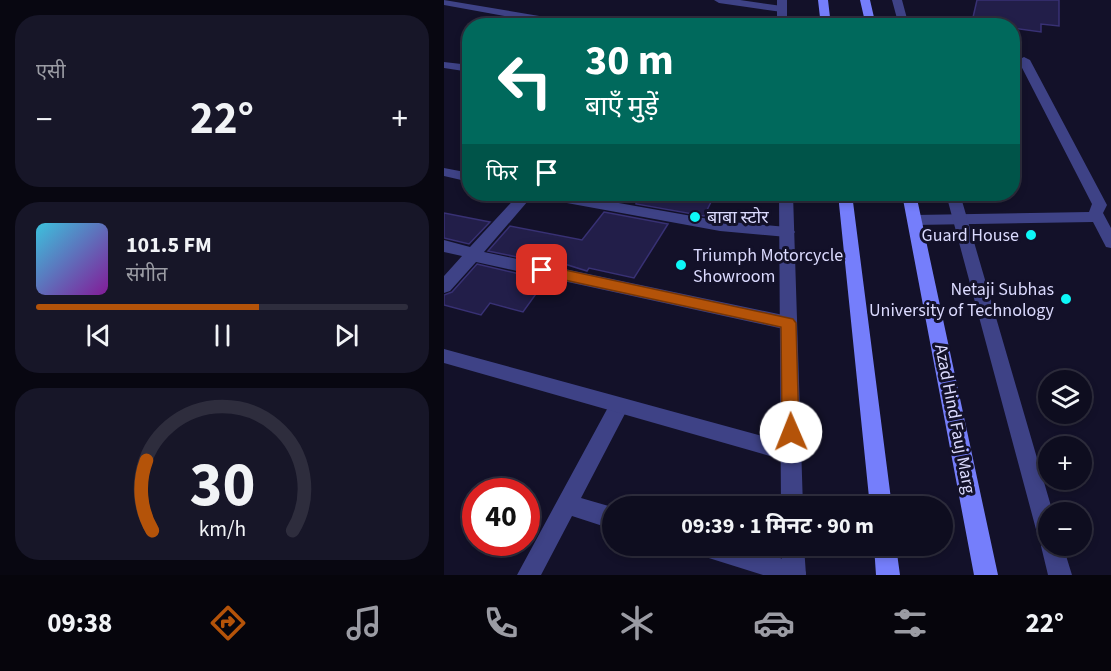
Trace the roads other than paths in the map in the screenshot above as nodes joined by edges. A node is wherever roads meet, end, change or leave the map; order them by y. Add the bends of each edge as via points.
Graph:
1 (719, 0) edge
2 (823, 0) edge
3 (865, 0) edge
4 (897, 0) edge
5 (444, 2) edge
6 (782, 4) edge
7 (535, 18) edge
8 (825, 18) edge
9 (869, 18) edge
10 (902, 18) edge
11 (1024, 60) dead end
12 (444, 65) edge
13 (462, 68) edge
14 (444, 172) edge
15 (462, 176) edge
16 (521, 201) edge
17 (582, 201) edge
18 (786, 201) edge
19 (846, 201) edge
20 (911, 201) edge
21 (955, 201) edge
22 (1103, 208) edge
23 (960, 217) junction
24 (915, 220) junction
25 (787, 232) junction
26 (1111, 243) edge
27 (444, 246) edge
28 (474, 254) junction
29 (444, 287) edge
30 (788, 323) junction
31 (444, 356) edge
32 (619, 406) junction
33 (791, 453) junction
34 (792, 496) edge
35 (880, 496) edge
36 (1039, 502) edge
37 (566, 504) junction
38 (602, 515) edge
39 (736, 556) edge
40 (794, 556) edge
41 (886, 556) edge
42 (1055, 556) edge
43 (794, 574) edge
44 (528, 575) edge
45 (888, 575) edge
46 (986, 575) edge
47 (1060, 575) edge

1 - 6 street
2 - 8 main road
3 - 9 main road
4 - 10 street
5 - 7 street
11 - 22 street
12 - 13 street
14 - 15 street
16 - 28 street
17 - 25 street via 720,226
18 - 25 street
19 - 35 main road
20 - 24 main road, Azad Hind Fauj Marg
21 - 23 street
22 - 23 street
22 - 26 street
23 - 24 street
23 - 36 street
24 - 46 main road, Azad Hind Fauj Marg
25 - 30 street
27 - 28 street
28 - 29 street
28 - 30 street
30 - 33 street
31 - 32 street
32 - 33 street
32 - 37 street
33 - 34 street
37 - 38 street
37 - 44 street
39 - 43 street
40 - 43 street
41 - 45 main road
42 - 47 street

